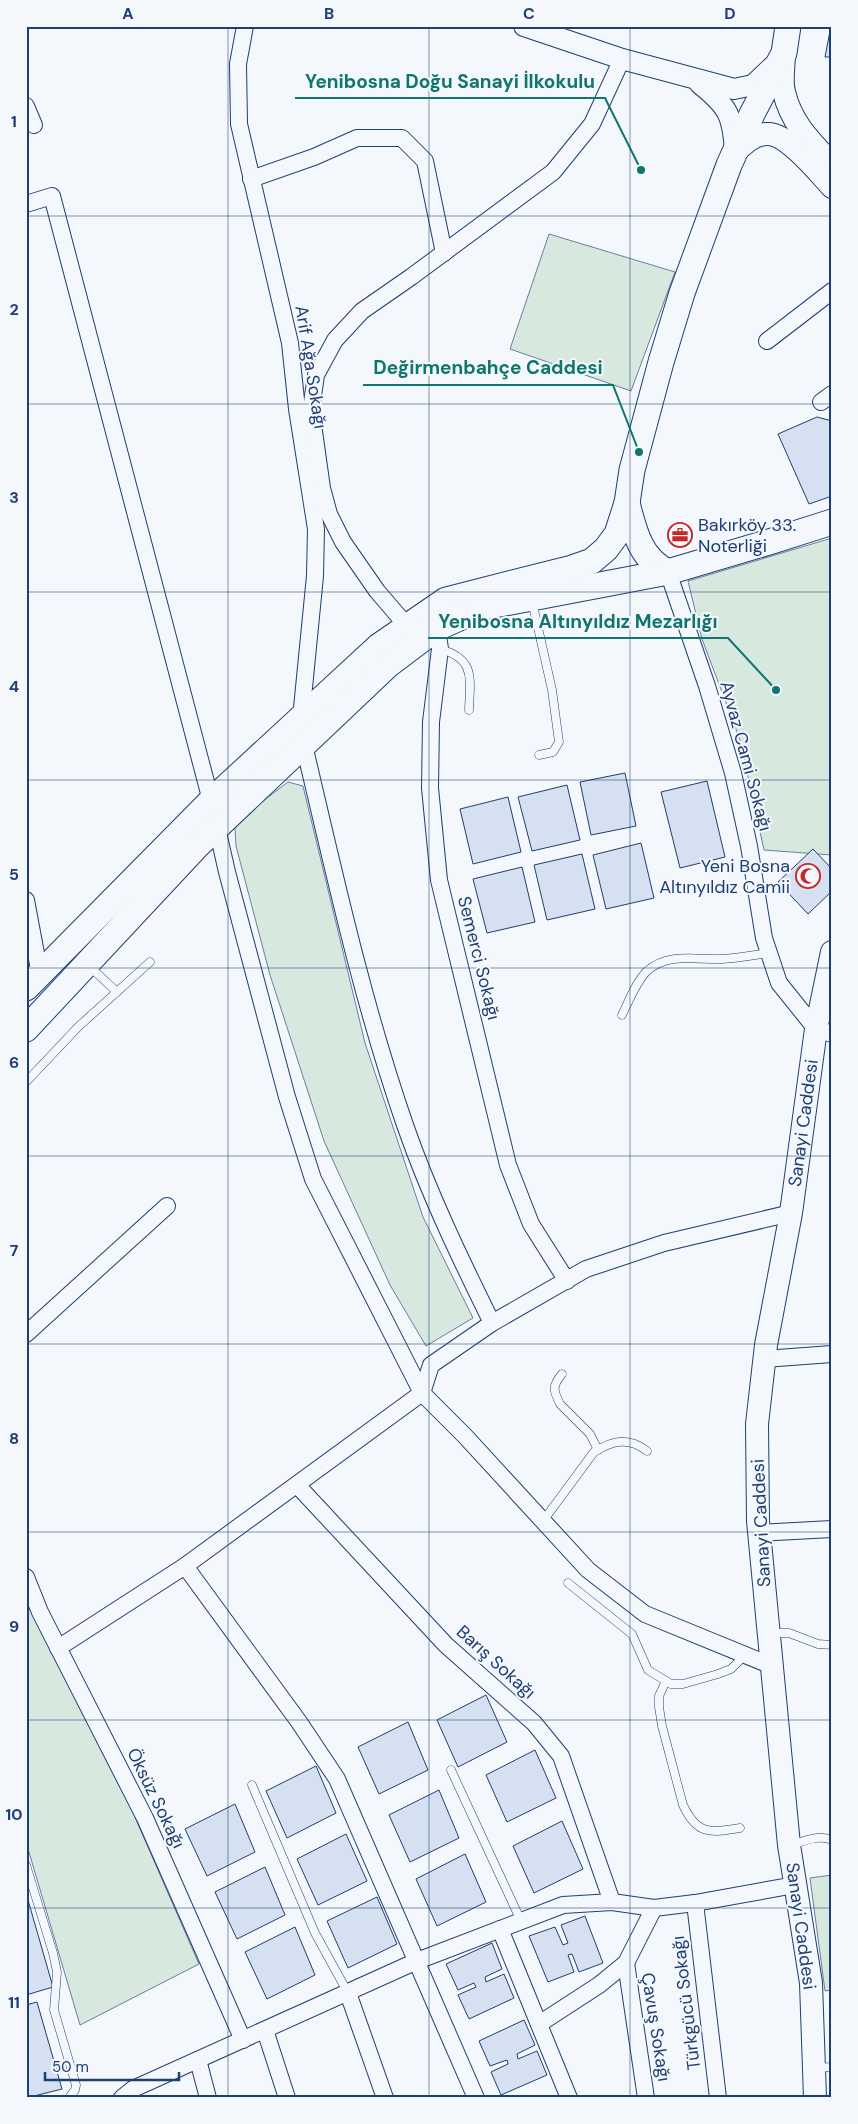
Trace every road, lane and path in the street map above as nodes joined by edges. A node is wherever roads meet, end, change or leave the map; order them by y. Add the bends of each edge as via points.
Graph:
1 (245, 26) edge
2 (524, 26) edge
3 (788, 26) edge
4 (563, 33) edge
5 (784, 53) junction
6 (622, 59) junction
7 (694, 80) junction
8 (26, 106) edge
9 (34, 125) dead end
10 (734, 152) junction
11 (832, 164) edge
12 (251, 179) junction
13 (832, 187) edge
14 (26, 204) edge
15 (444, 252) junction
16 (832, 290) edge
17 (766, 341) dead end
18 (627, 503) junction
19 (832, 522) edge
20 (668, 572) junction
21 (531, 597) junction
22 (407, 626) junction
23 (438, 639) junction
24 (469, 710) dead end
25 (301, 718) junction
26 (304, 745) junction
27 (539, 756) dead end
28 (211, 801) junction
29 (217, 828) junction
30 (26, 900) edge
31 (832, 952) edge
32 (769, 953) junction
33 (150, 962) dead end
34 (87, 964) junction
35 (33, 982) edge
36 (116, 992) junction
37 (622, 1015) dead end
38 (26, 1029) edge
39 (824, 1032) edge
40 (26, 1082) edge
41 (167, 1206) dead end
42 (790, 1213) junction
43 (567, 1281) junction
44 (492, 1323) junction
45 (26, 1334) edge
46 (832, 1354) edge
47 (764, 1359) junction
48 (562, 1374) dead end
49 (422, 1393) junction
50 (598, 1450) junction
51 (647, 1451) dead end
52 (297, 1485) junction
53 (543, 1521) junction
54 (832, 1529) edge
55 (759, 1533) junction
56 (185, 1566) junction
57 (26, 1576) edge
58 (568, 1583) dead end
59 (769, 1633) junction
60 (832, 1645) edge
61 (58, 1648) junction
62 (746, 1655) junction
63 (772, 1666) junction
64 (666, 1681) junction
65 (450, 1770) dead end
66 (252, 1785) dead end
67 (740, 1828) dead end
68 (832, 1840) edge
69 (790, 1845) junction
70 (26, 1865) edge
71 (795, 1885) junction
72 (612, 1902) junction
73 (695, 1904) junction
74 (654, 1908) junction
75 (521, 1921) junction
76 (500, 1929) junction
77 (417, 1961) junction
78 (626, 1963) junction
79 (348, 1993) junction
80 (539, 2024) junction
81 (265, 2030) junction
82 (244, 2040) junction
83 (198, 2060) junction
84 (823, 2067) edge
85 (69, 2098) edge
86 (122, 2098) edge
87 (208, 2098) edge
88 (286, 2098) edge
89 (385, 2098) edge
90 (476, 2098) edge
91 (569, 2098) edge
92 (646, 2098) edge
93 (718, 2098) edge
94 (815, 2098) edge

1 - 12 street, Arif Ağa Sokağı via 238,64 239,124
2 - 4 street
3 - 5 main road
4 - 6 street
5 - 7 street via 753,84 734,89
5 - 10 main road
5 - 11 main road via 783,91 792,116 802,134
6 - 7 street
6 - 15 street via 592,124 553,172
7 - 10 street via 721,100 734,131
8 - 9 street
10 - 13 main road via 759,135 778,137 790,144
10 - 18 main road via 679,302 632,470
12 - 15 street via 357,138 402,138 425,162
12 - 25 street, Arif Ağa Sokağı via 290,343 316,529 315,576
14 - 28 street via 52,196
15 - 22 street via 362,311 336,340 316,375 311,410 317,462 329,514 354,558
16 - 17 street
18 - 20 main road via 635,536 650,560
18 - 22 main road via 617,534 592,561 446,600
19 - 20 main road
20 - 21 main road
20 - 32 street, Ayvaz Cami Sokağı via 733,774
21 - 23 main road via 484,606
21 - 27 lane via 550,680 558,742 553,752
22 - 25 main road via 379,646
23 - 24 lane via 463,659 468,668
23 - 26 main road via 388,665
23 - 43 street, Semerci Sokağı via 431,722 430,788 439,880 508,1165 531,1224
25 - 28 main road
26 - 29 main road
26 - 44 street via 356,966 405,1126 447,1231
28 - 35 main road
29 - 34 main road
29 - 49 street via 287,1096 313,1179
30 - 35 street
31 - 39 main road, Sanayi Caddesi
32 - 37 lane via 679,958 663,962 643,976
32 - 39 street, Ayvaz Cami Sokağı via 779,984
33 - 36 lane
34 - 36 lane
34 - 38 main road
36 - 40 lane
39 - 42 main road, Sanayi Caddesi
41 - 45 street
42 - 43 street via 664,1243 586,1269
42 - 47 main road, Sanayi Caddesi
43 - 44 street
44 - 49 street via 431,1365
46 - 47 street
47 - 55 main road, Sanayi Caddesi via 757,1424
48 - 50 lane via 555,1383 557,1398 590,1434
49 - 52 street
49 - 53 street
50 - 51 lane via 618,1441 629,1441
50 - 53 lane
52 - 56 street
52 - 72 street, Barış Sokağı via 446,1645 534,1723 561,1756
53 - 62 street via 588,1570 645,1614
54 - 55 street
55 - 59 main road, Sanayi Caddesi
56 - 61 street
56 - 77 street via 337,1779
57 - 61 street, Öksüz Sokağı
58 - 64 lane via 632,1634 648,1670
59 - 60 lane via 789,1633 818,1644
59 - 63 main road, Sanayi Caddesi
61 - 82 street, Öksüz Sokağı via 145,1818
62 - 63 street
62 - 64 lane via 731,1669 718,1674 683,1684
63 - 69 main road, Sanayi Caddesi
64 - 67 lane via 659,1696 662,1726 689,1817 700,1829 707,1831
65 - 75 lane
66 - 79 lane via 315,1933
68 - 69 lane via 826,1837
69 - 71 main road, Sanayi Caddesi
70 - 85 lane via 57,1972 54,2010 75,2079 75,2090
71 - 73 street
71 - 84 main road, Sanayi Caddesi
72 - 74 street
72 - 75 street via 563,1905
73 - 74 street
73 - 93 street, Türkgücü Sokağı
74 - 78 street
75 - 76 street
76 - 77 street
76 - 80 street
77 - 79 street
77 - 90 street
78 - 80 street
78 - 92 street, Çavuş Sokağı
79 - 81 street
79 - 89 street
80 - 91 street
81 - 82 street
81 - 88 street
82 - 83 street
83 - 86 street
83 - 87 street
84 - 94 main road, Sanayi Caddesi

